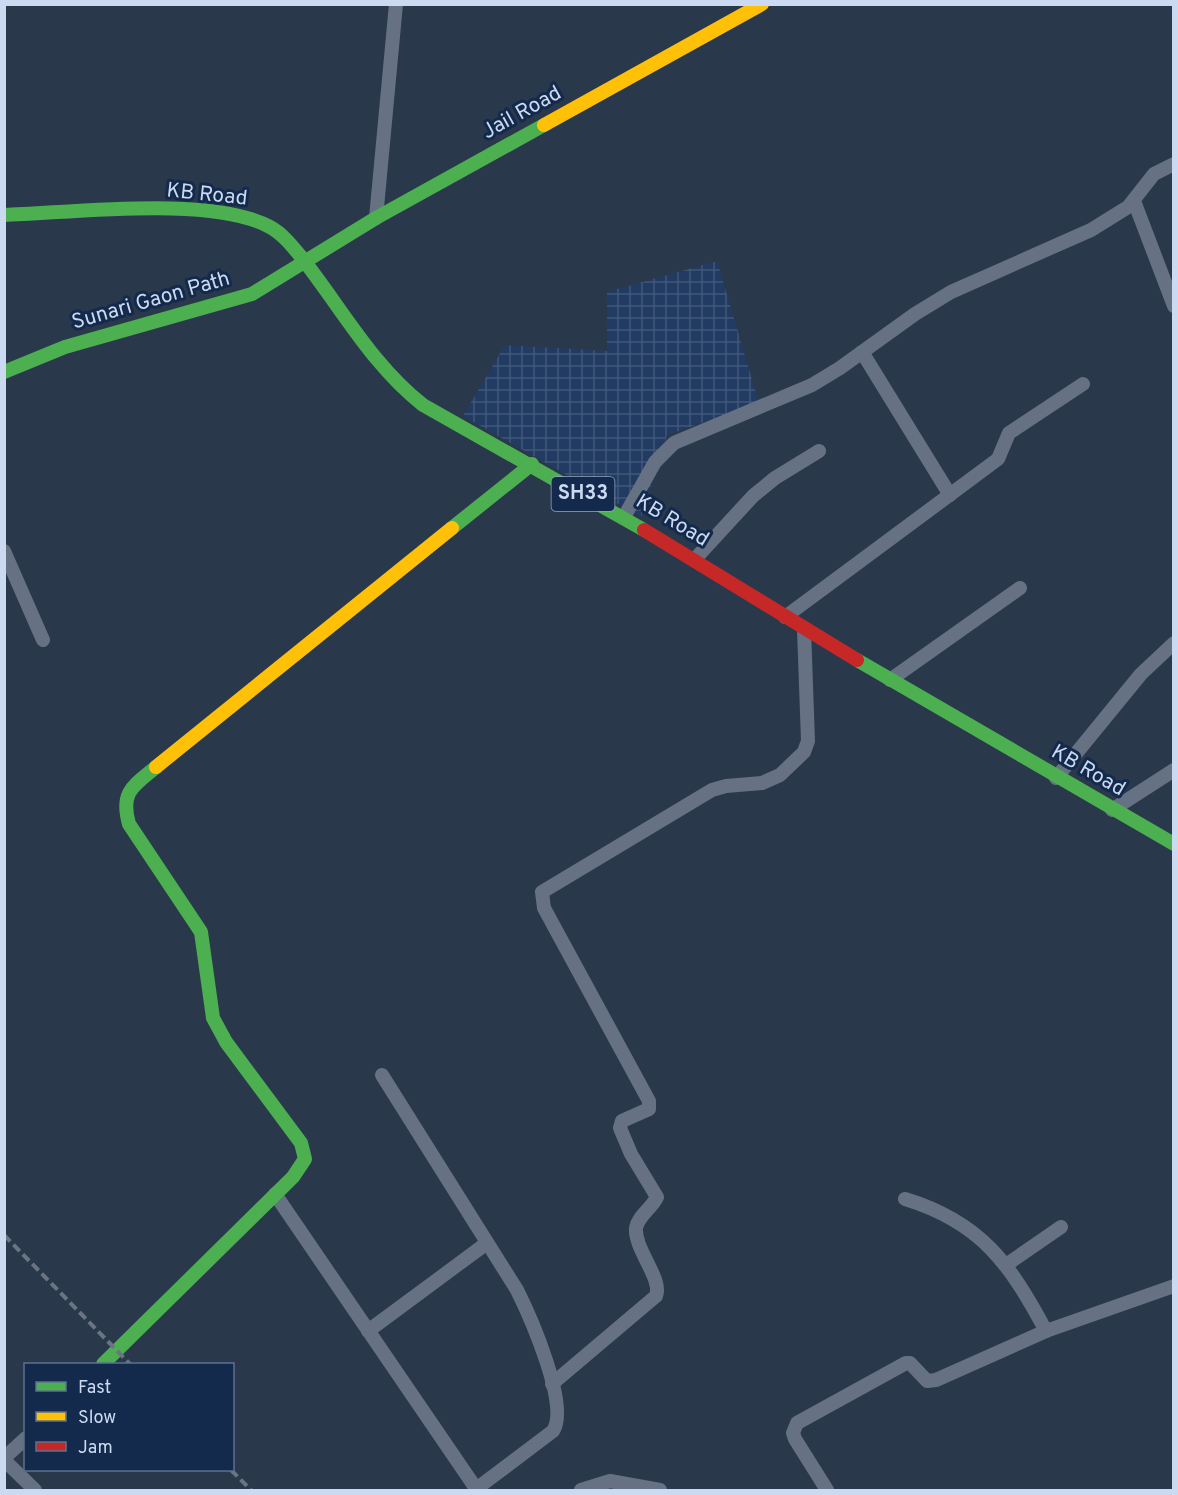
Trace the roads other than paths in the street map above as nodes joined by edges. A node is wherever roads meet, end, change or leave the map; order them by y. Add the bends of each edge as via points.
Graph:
1 (396, 4) edge
2 (762, 4) edge
3 (1173, 164) edge
4 (1134, 201) junction
5 (4, 215) edge
6 (376, 218) junction
7 (304, 262) junction
8 (1169, 279) edge
9 (1173, 306) edge
10 (862, 352) junction
11 (4, 372) edge
12 (1083, 384) dead end
13 (819, 451) dead end
14 (532, 465) junction
15 (950, 495) junction
16 (624, 517) junction
17 (4, 551) edge
18 (695, 560) junction
19 (1020, 588) dead end
20 (784, 617) junction
21 (804, 630) junction
22 (43, 640) dead end
23 (1173, 643) edge
24 (890, 680) junction
25 (1173, 770) edge
26 (1056, 778) junction
27 (1112, 810) junction
28 (1173, 844) edge
29 (382, 1075) dead end
30 (275, 1194) junction
31 (905, 1199) dead end
32 (1061, 1227) dead end
33 (487, 1243) junction
34 (1006, 1264) junction
35 (1173, 1286) edge
36 (368, 1331) junction
37 (1046, 1331) junction
38 (105, 1363) edge
39 (552, 1384) junction
40 (24, 1440) edge
41 (4, 1459) edge
42 (477, 1490) edge
43 (35, 1491) edge
44 (581, 1491) edge
45 (660, 1491) edge
46 (827, 1491) edge

1 - 6 street
2 - 6 main road, Jail Road
3 - 4 street via 1154,174
4 - 8 street
4 - 10 street via 1073,239 951,292 898,324
5 - 7 main road, KB Road / SH33 via 228,213 269,226
6 - 7 main road, Jail Road
7 - 11 main road, Sunari Gaon Path via 252,294 65,347
7 - 14 main road, KB Road / SH33 via 404,391
8 - 9 street
10 - 15 street
10 - 16 street via 812,385 674,442 655,462
12 - 15 street via 1009,433 1001,456
13 - 18 street via 753,496
14 - 16 main road, KB Road / SH33
14 - 30 main road via 135,782 125,798 129,824 201,932 210,1007 219,1030 305,1152 300,1167
15 - 20 street
16 - 18 main road, KB Road / SH33
17 - 22 street
18 - 20 main road, KB Road / SH33
19 - 24 street
20 - 21 main road, KB Road / SH33
21 - 24 main road, KB Road / SH33
21 - 39 street via 810,727 804,752 789,768 771,780 712,790 542,892 544,908 649,1101 649,1109 622,1121 620,1128 657,1197 636,1228 656,1296
23 - 26 street via 1141,674
24 - 26 main road, KB Road / SH33
25 - 27 street
26 - 27 main road, KB Road / SH33
27 - 28 main road, KB Road / SH33
29 - 33 street
30 - 36 street
30 - 38 main road
31 - 34 street via 948,1215
32 - 34 street
33 - 36 street
33 - 39 street via 530,1315
34 - 37 street
35 - 37 street
36 - 42 street
37 - 46 street via 931,1381 906,1363 797,1423 795,1439
39 - 42 street via 557,1425
40 - 41 street
41 - 43 street
44 - 45 street via 610,1481

